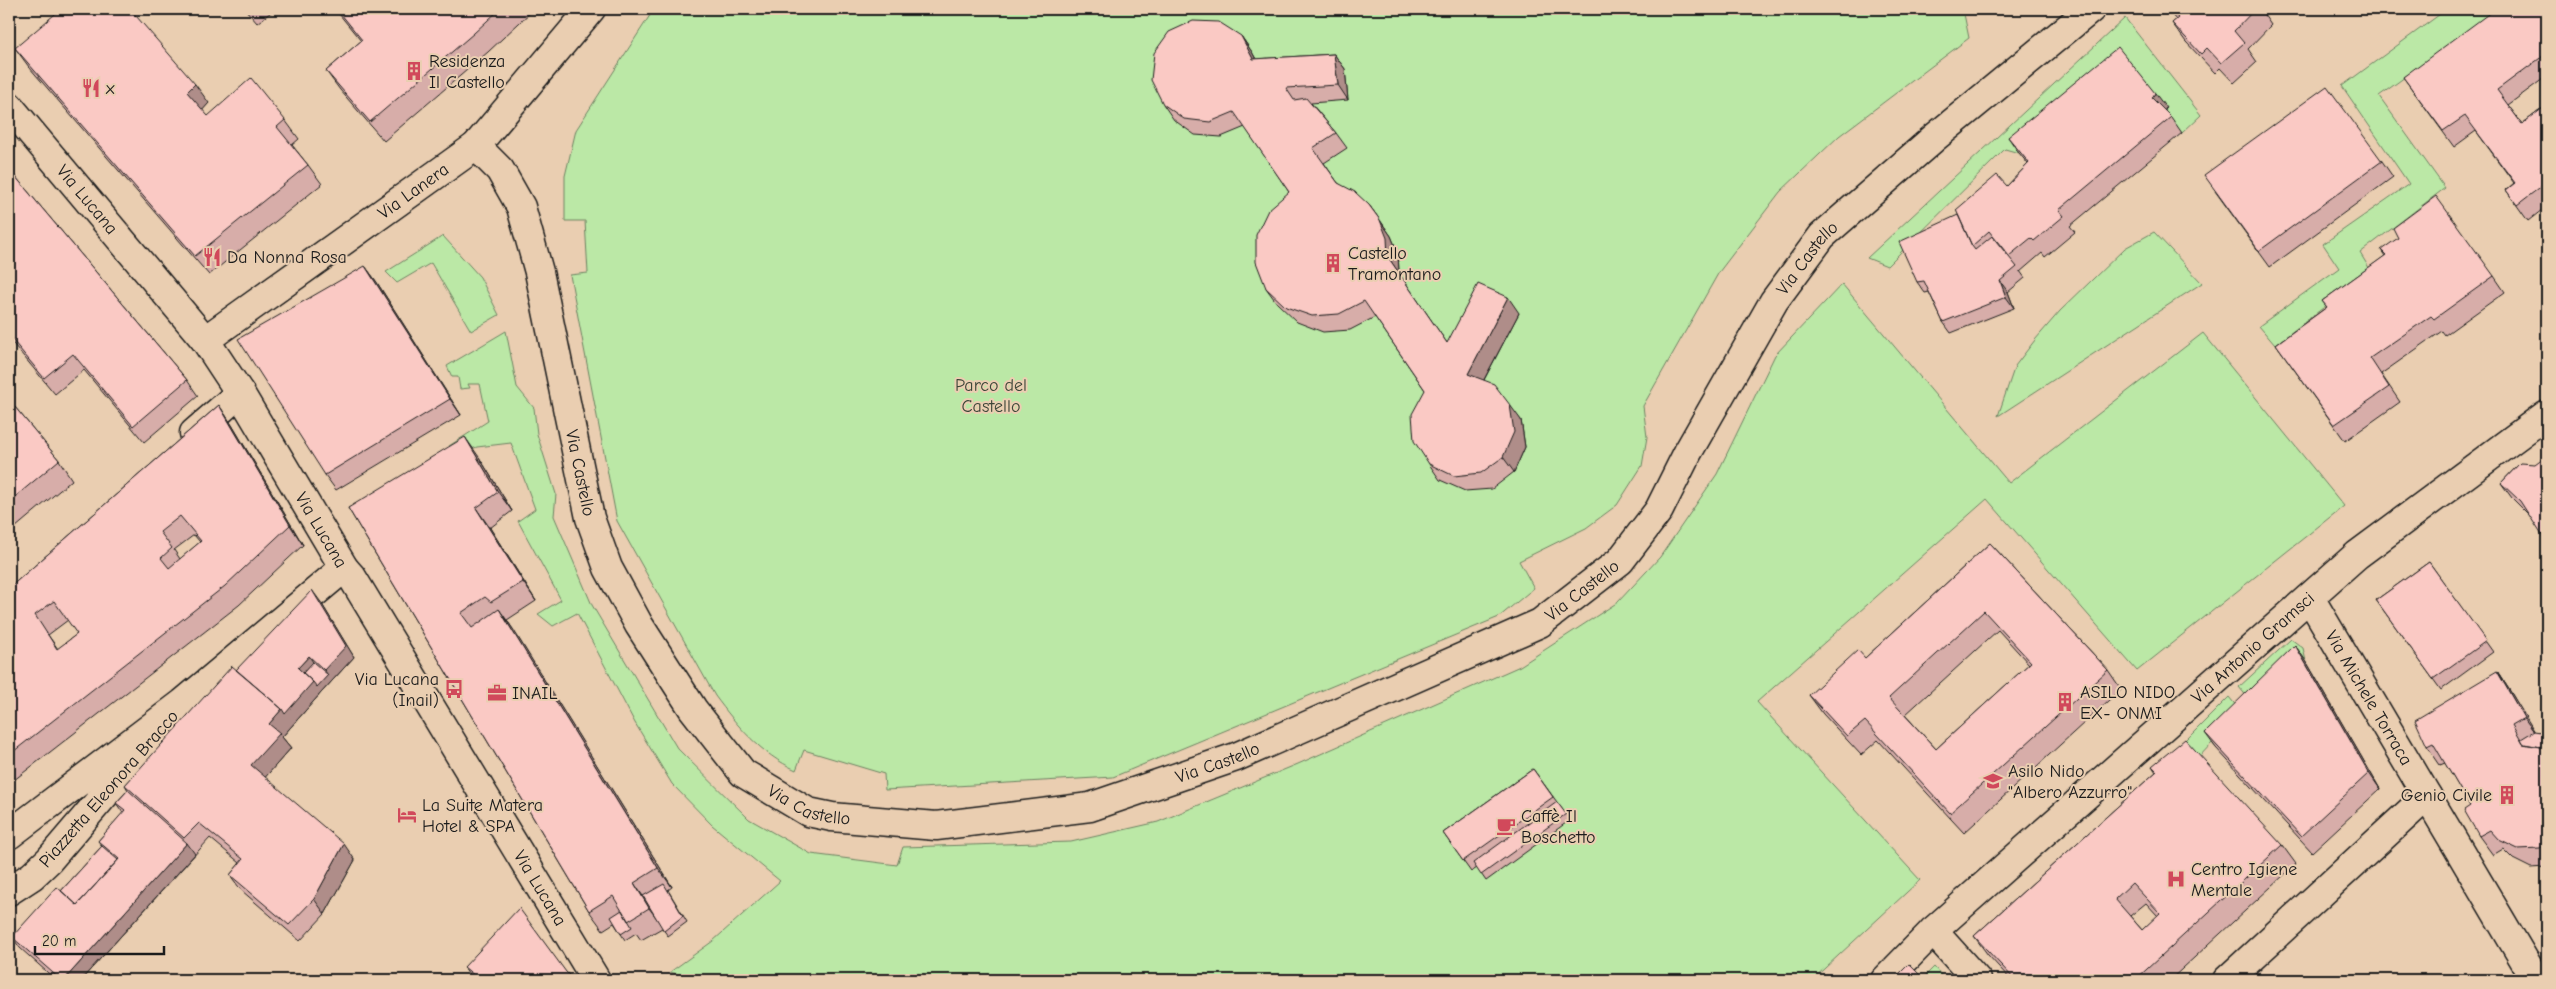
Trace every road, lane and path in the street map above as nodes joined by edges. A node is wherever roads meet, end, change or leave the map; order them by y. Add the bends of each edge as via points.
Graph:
1 (591, 9) edge
2 (2091, 9) edge
3 (9, 106) edge
4 (476, 146) junction
5 (205, 340) junction
6 (240, 393) junction
7 (2547, 414) edge
8 (172, 452) edge
9 (344, 568) junction
10 (2310, 598) junction
11 (183, 703) junction
12 (2427, 796) junction
13 (9, 835) edge
14 (9, 891) edge
15 (1933, 931) junction
16 (596, 980) edge
17 (1885, 980) edge
18 (1977, 980) edge
19 (2227, 980) edge
20 (2536, 980) edge

1 - 4 street, Via Lanera
2 - 4 street, Via Castello via 1934,138 1822,236 1774,301 1688,452 1659,510 1620,561 1540,623 1236,758 1090,807 936,826 808,812 743,773 693,709 639,625 608,568 590,518 538,272 521,207 500,170
3 - 5 street, Via Lucana
4 - 5 street, Via Lanera
5 - 6 street, Via Lucana
6 - 8 street
6 - 9 street, Via Lucana
7 - 10 street, Via Antonio Gramsci via 2357,555
9 - 11 street, Piazzetta Eleonora Bracco
9 - 16 street, Via Lucana
10 - 12 street, Via Michele Torraca
10 - 15 street, Via Antonio Gramsci
11 - 13 street, Piazzetta Eleonora Bracco
11 - 14 street, Piazzetta Eleonora Bracco via 49,860
12 - 19 street
12 - 20 street, Via Michele Torraca
15 - 17 street, Via Antonio Gramsci
15 - 18 street

